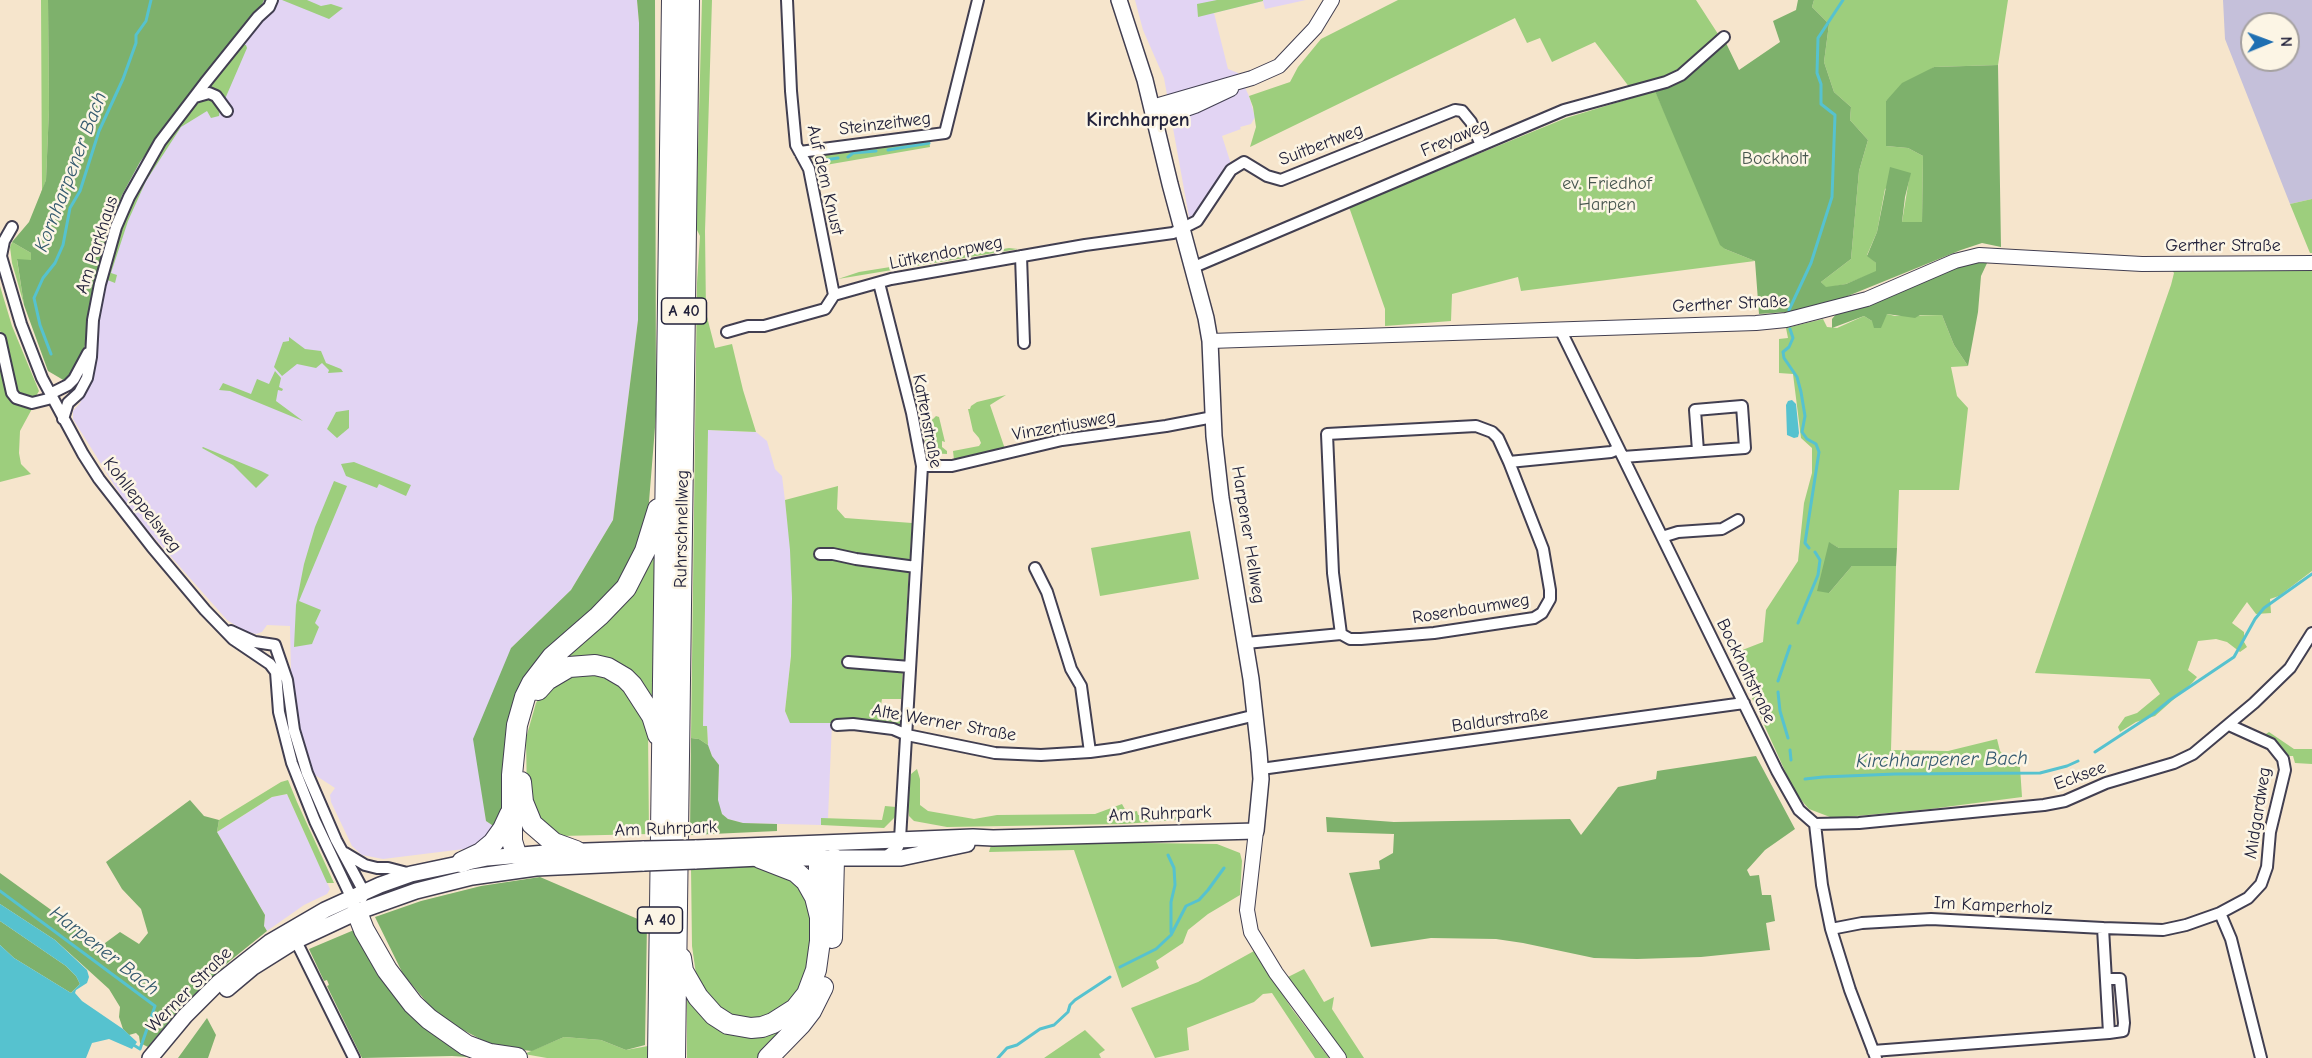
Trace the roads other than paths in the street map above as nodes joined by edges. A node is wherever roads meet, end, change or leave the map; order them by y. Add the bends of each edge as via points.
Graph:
1 (670, 0) edge
2 (689, 0) edge
3 (787, 0) edge
4 (978, 0) edge
5 (1119, 0) edge
6 (1332, 0) edge
7 (271, 4) edge
8 (1724, 37) dead end
9 (195, 97) junction
10 (226, 111) dead end
11 (1154, 113) junction
12 (1481, 145) junction
13 (800, 152) junction
14 (12, 228) dead end
15 (1182, 230) junction
16 (1, 254) edge
17 (1021, 256) junction
18 (2312, 263) edge
19 (1194, 267) junction
20 (879, 283) junction
21 (834, 295) junction
22 (1560, 329) junction
23 (727, 332) dead end
24 (0, 339) edge
25 (1210, 341) junction
26 (1024, 343) dead end
27 (90, 350) junction
28 (51, 396) junction
29 (1213, 417) junction
30 (63, 419) junction
31 (1698, 452) junction
32 (1621, 453) junction
33 (665, 462) junction
34 (1509, 462) junction
35 (922, 466) junction
36 (1738, 520) dead end
37 (1662, 537) junction
38 (820, 554) dead end
39 (916, 567) junction
40 (1035, 568) dead end
41 (220, 625) junction
42 (2312, 633) edge
43 (1341, 634) junction
44 (1246, 642) junction
45 (848, 662) dead end
46 (910, 667) junction
47 (1744, 703) junction
48 (1256, 715) junction
49 (837, 725) dead end
50 (2229, 725) junction
51 (907, 735) junction
52 (1090, 752) junction
53 (662, 762) junction
54 (1261, 769) junction
55 (511, 802) junction
56 (1815, 824) junction
57 (1256, 831) junction
58 (993, 838) junction
59 (900, 839) junction
60 (343, 851) junction
61 (576, 851) junction
62 (934, 852) junction
63 (823, 853) junction
64 (516, 855) junction
65 (695, 855) junction
66 (644, 856) junction
67 (760, 858) junction
68 (884, 858) junction
69 (462, 862) junction
70 (536, 868) junction
71 (411, 874) junction
72 (358, 900) junction
73 (2220, 913) junction
74 (820, 916) junction
75 (676, 924) junction
76 (2103, 928) junction
77 (1831, 929) junction
78 (293, 935) junction
79 (2106, 979) junction
80 (2109, 1033) junction
81 (1874, 1055) edge
82 (150, 1058) edge
83 (161, 1058) edge
84 (354, 1058) edge
85 (517, 1058) edge
86 (658, 1058) edge
87 (675, 1058) edge
88 (768, 1058) edge
89 (1339, 1058) edge
90 (2261, 1058) edge

1 - 33 highway, Ruhrschnellweg / A 40
2 - 75 highway, Ruhrschnellweg / A 40
3 - 13 street, Auf dem Knust via 792,102
4 - 13 street, Steinzeitweg via 945,133
5 - 11 main road, Harpener Hellweg
6 - 11 street via 1315,28 1279,66
7 - 9 street, Am Parkhaus
8 - 12 street, Freyaweg via 1681,75 1666,82 1563,110
9 - 10 street via 209,93 216,96
9 - 27 street, Am Parkhaus via 160,142 116,227 95,304
11 - 15 main road, Harpener Hellweg
12 - 15 street, Suitbertweg via 1471,122 1462,111 1455,110 1281,180 1244,162 1231,170 1197,221
12 - 19 street, Freyaweg
13 - 21 street, Auf dem Knust via 809,170
14 - 16 street, Kohlleppelsweg
15 - 17 street, Lütkendorpweg
15 - 19 main road, Harpener Hellweg
16 - 28 street, Kohlleppelsweg via 21,324
17 - 20 street, Lütkendorpweg
17 - 26 street
18 - 22 street, Gerther Straße via 2133,264 1979,255 1955,261 1868,299 1798,318 1756,323
19 - 25 main road, Harpener Hellweg
20 - 21 street, Lütkendorpweg
20 - 35 street, Kattenstraße
21 - 23 street, Lütkendorpweg via 825,309
22 - 25 street, Gerther Straße
22 - 32 street, Bockholtstraße
24 - 28 street via 16,398 32,403
25 - 29 main road, Harpener Hellweg
27 - 28 street, Am Parkhaus via 74,379
27 - 30 street, Am Parkhaus via 87,378 68,403
28 - 30 street, Kohlleppelsweg
29 - 35 street, Vinzentiusweg via 1062,440 951,466
29 - 44 main road, Harpener Hellweg via 1221,498
30 - 41 street, Kohlleppelsweg via 118,506
31 - 31 street via 1745,448 1742,406 1695,410
31 - 32 street
32 - 34 street
32 - 37 street, Bockholtstraße
33 - 53 highway, Ruhrschnellweg / A 40
33 - 55 highway via 652,532 636,571 612,603 552,657 525,697 515,738
34 - 43 street, Rosenbaumweg via 1548,569 1550,599 1542,613 1534,618 1434,633 1361,639
34 - 43 street, Rosenbaumweg via 1498,438 1476,426 1327,434 1333,573
35 - 39 street, Kattenstraße
36 - 37 street via 1722,529
37 - 47 street, Bockholtstraße
38 - 39 street
39 - 46 street, Kattenstraße
40 - 52 street via 1047,592 1071,669 1081,686
41 - 60 street, Kohlleppelsweg via 255,642 275,645 307,773
41 - 72 street, Kohlleppelsweg via 276,672 279,712 292,764 315,820
42 - 50 street, Ecksee via 2290,668
43 - 44 street, Rosenbaumweg
44 - 48 main road, Harpener Hellweg
45 - 46 street
46 - 51 street, Kattenstraße
47 - 54 street, Baldurstraße
47 - 56 street, Bockholtstraße via 1799,810
48 - 52 street, Alte Werner Straße
48 - 54 main road, Harpener Hellweg
49 - 51 street, Alte Werner Straße via 893,729
50 - 56 street, Ecksee via 2193,754 2174,763 2106,783 2065,801 1972,813
50 - 73 street, Midgardweg via 2271,744 2283,759 2284,770 2264,878 2248,898
51 - 52 street, Alte Werner Straße via 995,753
51 - 59 street, Kattenstraße
53 - 61 highway via 652,716 625,678 608,668 582,665 569,667 547,680 534,695 522,729 523,802 532,824 544,836
53 - 86 highway, Ruhrschnellweg / A 40
54 - 57 main road, Harpener Hellweg
55 - 64 highway
55 - 69 highway via 507,822 497,838 488,848
56 - 77 street
57 - 58 main road, Am Ruhrpark
57 - 89 street, Harpener Hellweg via 1247,910 1251,932 1282,982
58 - 59 main road, Am Ruhrpark
58 - 62 main road, Am Ruhrpark
59 - 62 street via 913,850
59 - 63 main road, Am Ruhrpark
59 - 68 street via 898,848
60 - 71 street via 365,865
60 - 72 street
61 - 64 main road, Am Ruhrpark
61 - 66 main road, Am Ruhrpark
62 - 68 main road, Am Ruhrpark
63 - 65 main road, Am Ruhrpark
63 - 67 main road, Am Ruhrpark
63 - 68 main road, Am Ruhrpark
63 - 74 highway
63 - 88 highway via 831,960 811,1011
64 - 69 main road, Am Ruhrpark
64 - 70 main road
65 - 66 main road, Am Ruhrpark, bridge
65 - 67 main road, Am Ruhrpark
66 - 70 main road, Am Ruhrpark
67 - 74 highway via 786,866 806,881
69 - 71 main road, Am Ruhrpark
70 - 72 main road, Am Ruhrpark
71 - 72 main road, Am Ruhrpark
72 - 78 main road, Werner Straße
72 - 85 highway via 364,930 413,1004 466,1044 490,1054
73 - 76 street, Midgardweg via 2163,930
73 - 90 street via 2231,939
74 - 75 highway via 816,970 807,994 784,1017 751,1028 728,1024 699,997 684,970
75 - 87 highway, Ruhrschnellweg / A 40
76 - 77 street, Im Kamperholz via 1931,919
76 - 79 street
77 - 81 street
78 - 82 main road, Werner Straße via 218,983
78 - 83 main road, Werner Straße via 229,987
78 - 84 street
79 - 80 street
79 - 80 street via 2120,978 2124,1023 2123,1030
80 - 81 street

